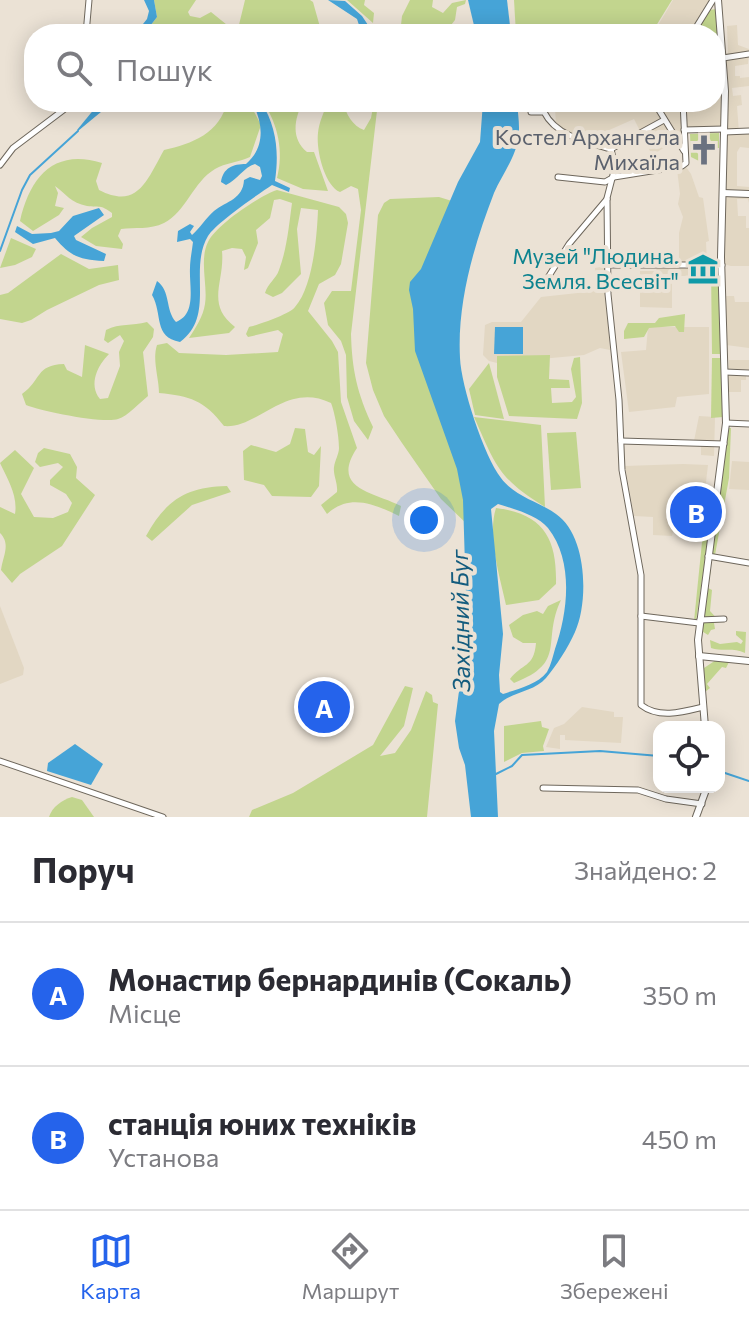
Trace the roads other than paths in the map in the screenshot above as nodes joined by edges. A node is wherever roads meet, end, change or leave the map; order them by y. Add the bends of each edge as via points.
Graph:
1 (89, 0) edge
2 (715, 0) edge
3 (87, 24) edge
4 (699, 24) edge
5 (718, 24) edge
6 (749, 54) edge
7 (725, 58) edge
8 (61, 112) edge
9 (531, 112) dead end
10 (660, 112) edge
11 (683, 112) edge
12 (724, 112) edge
13 (664, 120) junction
14 (684, 130) junction
15 (724, 130) junction
16 (749, 131) edge
17 (611, 149) junction
18 (684, 152) junction
19 (0, 165) edge
20 (558, 177) dead end
21 (611, 178) junction
22 (723, 193) junction
23 (749, 194) edge
24 (607, 198) junction
25 (607, 265) junction
26 (722, 265) junction
27 (547, 279) dead end
28 (725, 372) junction
29 (749, 373) edge
30 (726, 423) junction
31 (749, 424) edge
32 (621, 441) junction
33 (724, 444) junction
34 (707, 555) junction
35 (749, 563) edge
36 (641, 616) junction
37 (724, 619) dead end
38 (699, 621) junction
39 (699, 656) junction
40 (749, 661) edge
41 (703, 707) junction
42 (704, 721) edge
43 (0, 761) edge
44 (543, 788) dead end
45 (705, 793) edge
46 (702, 804) junction
47 (163, 817) edge
48 (696, 817) edge

1 - 3 street
2 - 4 street
2 - 5 street
6 - 7 street
8 - 19 street via 13,148
9 - 17 street via 544,112 561,132
10 - 13 street
11 - 14 street
12 - 15 street
13 - 17 street
13 - 18 street
14 - 15 street
14 - 18 street
15 - 16 street
15 - 22 street
17 - 21 street
18 - 21 street via 682,166
20 - 21 street via 605,182
21 - 24 street
22 - 23 street
22 - 26 street
24 - 25 street
24 - 27 street
25 - 26 street
25 - 32 street
26 - 28 street
28 - 29 street
28 - 30 street
30 - 31 street
30 - 33 street
32 - 33 street
32 - 36 street via 641,575
33 - 34 street
34 - 35 street
34 - 38 street
36 - 38 street
36 - 41 street via 641,705 675,714
37 - 38 street
38 - 39 street
39 - 40 street
39 - 41 street
41 - 42 street
43 - 47 street
44 - 46 street via 638,790
45 - 46 street
46 - 48 street

